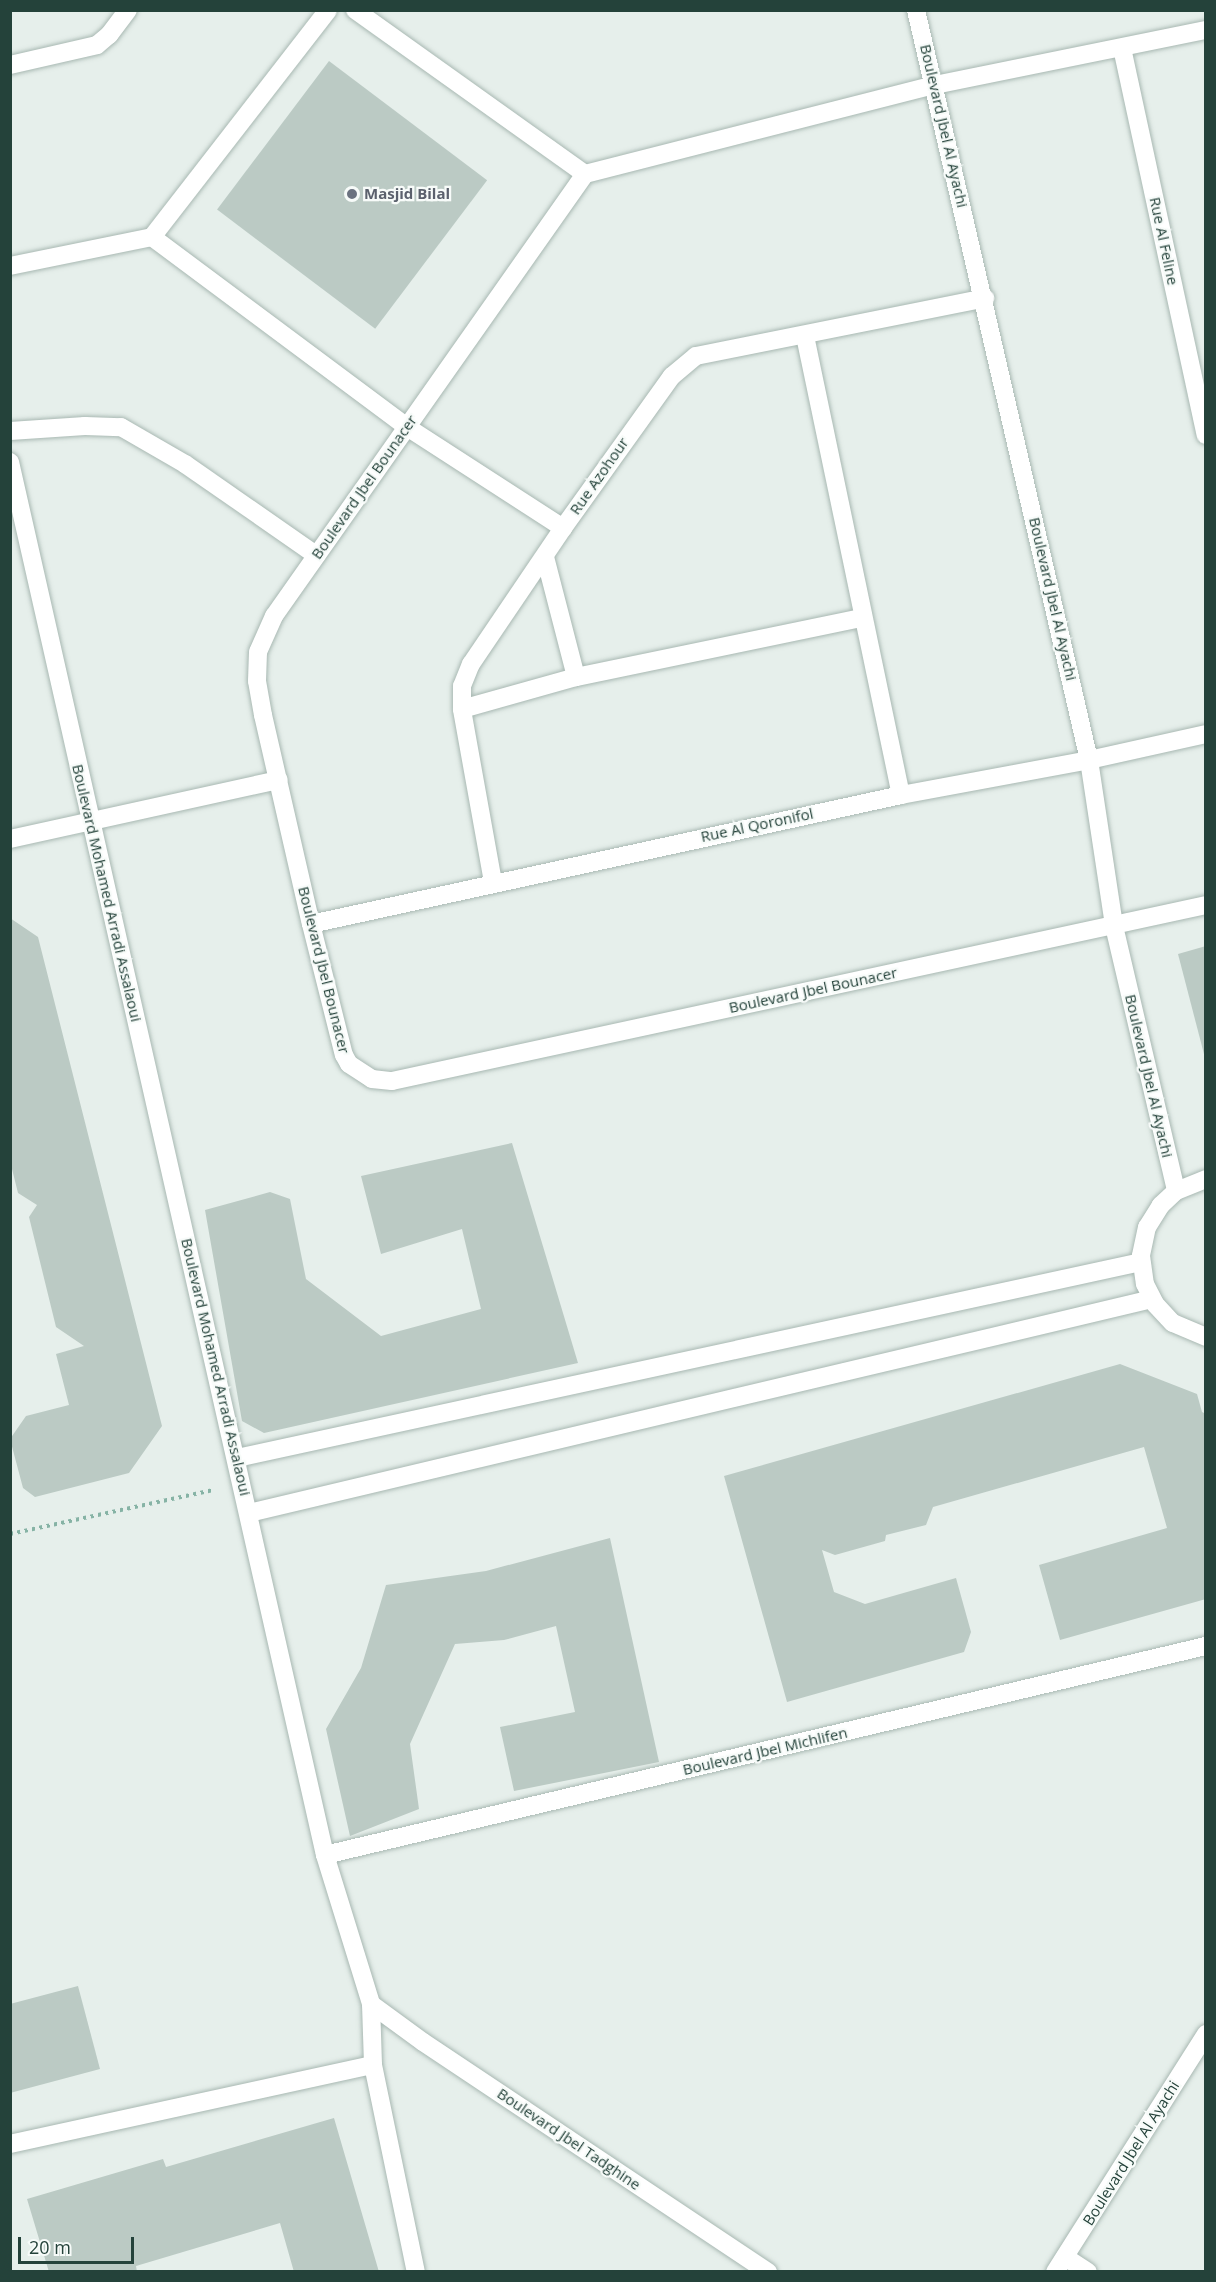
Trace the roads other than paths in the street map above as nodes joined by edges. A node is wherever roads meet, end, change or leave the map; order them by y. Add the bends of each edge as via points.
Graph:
1 (128, 10) edge
2 (328, 10) edge
3 (356, 10) edge
4 (916, 10) edge
5 (1206, 30) edge
6 (1122, 48) junction
7 (10, 65) edge
8 (935, 84) junction
9 (585, 174) junction
10 (152, 237) junction
11 (10, 266) edge
12 (985, 298) junction
13 (805, 336) junction
14 (407, 427) junction
15 (10, 431) edge
16 (1206, 435) edge
17 (10, 462) edge
18 (563, 528) junction
19 (316, 555) junction
20 (545, 557) junction
21 (862, 618) junction
22 (576, 677) junction
23 (462, 709) junction
24 (1206, 735) edge
25 (1089, 760) junction
26 (279, 780) junction
27 (901, 795) junction
28 (90, 821) junction
29 (10, 839) edge
30 (494, 882) junction
31 (1206, 905) edge
32 (311, 924) junction
33 (1114, 926) junction
34 (1206, 1179) edge
35 (1176, 1191) junction
36 (1141, 1262) junction
37 (1152, 1299) junction
38 (1206, 1337) edge
39 (237, 1458) junction
40 (249, 1513) junction
41 (1206, 1646) edge
42 (325, 1855) junction
43 (371, 2004) junction
44 (1206, 2034) edge
45 (373, 2065) junction
46 (10, 2144) edge
47 (1060, 2264) edge
48 (416, 2271) edge
49 (768, 2271) edge
50 (1088, 2271) edge

1 - 7 street via 97,45
2 - 10 street
3 - 9 street
4 - 8 street, Boulevard Jbel Al Ayachi
5 - 6 street
6 - 8 street
6 - 16 street, Rue Al Feline
8 - 9 street
8 - 12 street, Boulevard Jbel Al Ayachi
9 - 14 street, Boulevard Jbel Bounacer
10 - 11 street
10 - 14 street
12 - 13 street, Rue Azohour
12 - 25 street, Boulevard Jbel Al Ayachi
13 - 18 street, Rue Azohour via 696,356 672,376
13 - 21 street
14 - 18 street
14 - 19 street, Boulevard Jbel Bounacer
15 - 19 street via 121,427 185,464
17 - 28 street, Boulevard Mohamed Arradi Assalaoui
18 - 20 street, Rue Azohour
19 - 26 street, Boulevard Jbel Bounacer via 274,616 258,652 257,681
20 - 22 street
20 - 23 street, Rue Azohour via 471,664 462,686
21 - 22 street
21 - 27 street
22 - 23 street
23 - 30 street, Rue Azohour
24 - 25 street, Rue Al Qoronifol
25 - 27 street, Rue Al Qoronifol
25 - 33 street, Boulevard Jbel Al Ayachi
26 - 28 street
26 - 32 street, Boulevard Jbel Bounacer
27 - 30 street, Rue Al Qoronifol
28 - 29 street
28 - 39 street, Boulevard Mohamed Arradi Assalaoui
30 - 32 street, Rue Al Qoronifol
31 - 33 street, Boulevard Jbel Bounacer
32 - 33 street, Boulevard Jbel Bounacer via 344,1055 349,1064 372,1079 392,1081
33 - 35 street, Boulevard Jbel Al Ayachi
34 - 35 street
35 - 36 street via 1147,1227
36 - 37 street
36 - 39 street
37 - 38 street via 1173,1323
37 - 40 street
39 - 40 street, Boulevard Mohamed Arradi Assalaoui
40 - 42 street, Boulevard Mohamed Arradi Assalaoui
41 - 42 street, Boulevard Jbel Michlifen
42 - 43 street, Boulevard Mohamed Arradi Assalaoui
43 - 45 street, Boulevard Mohamed Arradi Assalaoui
43 - 49 street, Boulevard Jbel Tadghine
44 - 47 street, Boulevard Jbel Al Ayachi
45 - 46 street
45 - 48 street, Boulevard Mohamed Arradi Assalaoui
47 - 50 street

